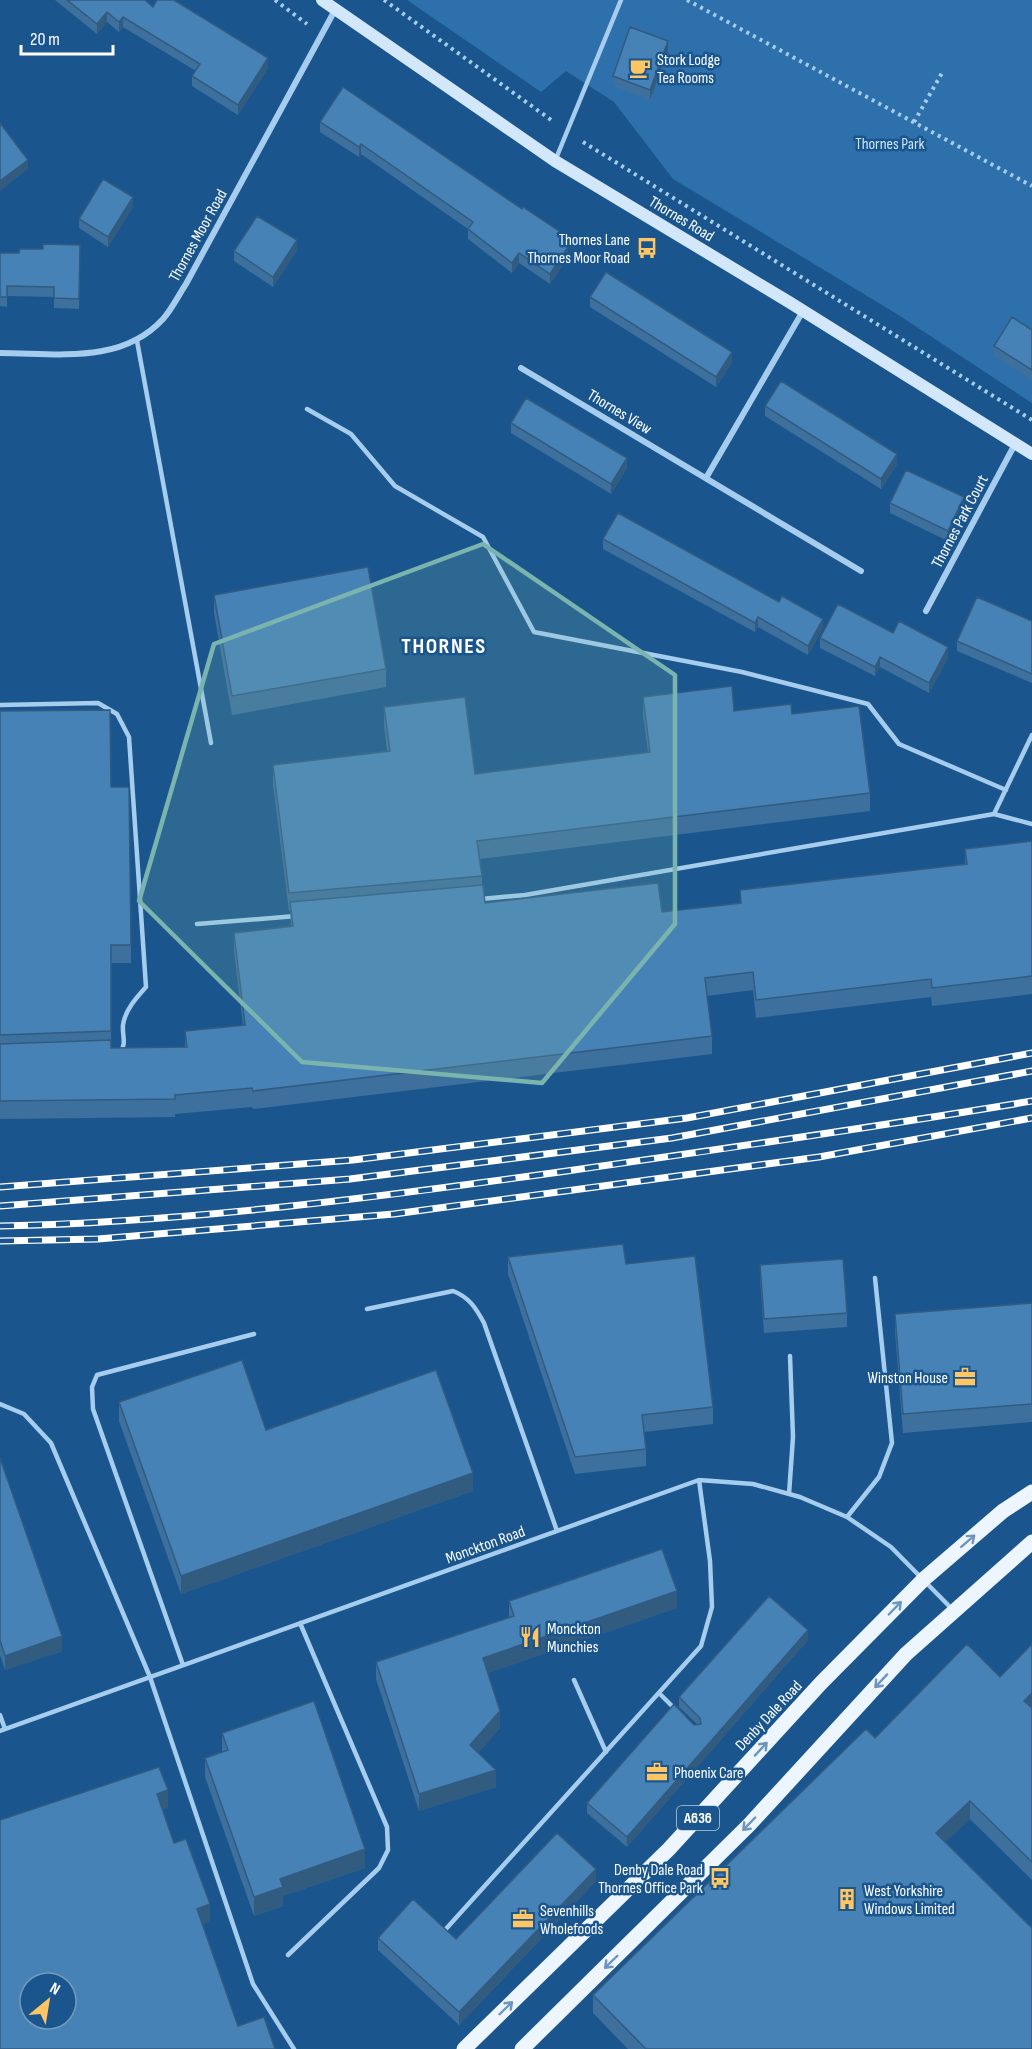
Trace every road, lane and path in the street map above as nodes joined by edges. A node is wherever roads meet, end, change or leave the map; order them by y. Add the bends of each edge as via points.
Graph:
1 (275, 0) edge
2 (322, 0) edge
3 (384, 0) edge
4 (621, 0) edge
5 (687, 0) edge
6 (335, 10) junction
7 (323, 35) junction
8 (942, 73) dead end
9 (914, 122) junction
10 (568, 133) junction
11 (555, 161) junction
12 (1032, 186) edge
13 (803, 311) junction
14 (137, 341) junction
15 (0, 353) edge
16 (521, 368) dead end
17 (307, 409) dead end
18 (1032, 420) edge
19 (1016, 444) junction
20 (1032, 454) edge
21 (706, 478) junction
22 (861, 571) dead end
23 (926, 611) dead end
24 (0, 705) edge
25 (1032, 735) edge
26 (211, 743) dead end
27 (1006, 790) junction
28 (994, 814) junction
29 (1032, 824) edge
30 (478, 899) edge
31 (303, 915) edge
32 (197, 924) dead end
33 (110, 1053) edge
34 (875, 1278) dead end
35 (367, 1309) dead end
36 (254, 1334) dead end
37 (789, 1356) dead end
38 (0, 1404) edge
39 (699, 1480) junction
40 (1032, 1492) edge
41 (789, 1494) junction
42 (847, 1517) junction
43 (557, 1531) junction
44 (1032, 1542) edge
45 (924, 1579) junction
46 (954, 1611) junction
47 (300, 1623) junction
48 (183, 1665) junction
49 (150, 1677) junction
50 (574, 1680) dead end
51 (659, 1693) junction
52 (0, 1715) edge
53 (681, 1716) edge
54 (2, 1730) edge
55 (606, 1752) junction
56 (445, 1930) edge
57 (288, 1955) dead end
58 (294, 2049) edge
59 (464, 2049) edge
60 (522, 2049) edge

1 - 7 path
2 - 6 main road, Thornes Road
3 - 10 path
4 - 10 lane
5 - 9 path
6 - 7 street, Thornes Moor Road
6 - 11 main road, Thornes Road
7 - 14 street, Thornes Moor Road via 186,284 163,319
8 - 9 path
9 - 12 path
10 - 11 lane
10 - 18 path
11 - 13 main road, Thornes Road
13 - 19 main road, Thornes Road
13 - 21 street
14 - 15 street, Thornes Moor Road via 91,354
14 - 26 lane
16 - 21 street, Thornes View
17 - 27 lane via 351,434 395,486 483,537 534,632 742,672 868,704 899,744
19 - 20 main road, Thornes Road
19 - 23 street, Thornes Park Court
21 - 22 street, Thornes View
24 - 33 lane via 98,703 117,714 129,737 146,987 132,1002 123,1024 125,1044 121,1053
25 - 27 lane
27 - 28 lane
28 - 29 lane
28 - 30 lane via 525,895
31 - 32 lane
34 - 42 lane via 892,1443 879,1477
35 - 43 lane via 453,1291 464,1295 476,1309
36 - 48 lane via 97,1375 92,1388 93,1409
37 - 41 lane via 793,1437
38 - 49 lane via 24,1414 51,1443
39 - 41 lane, Monckton Road via 753,1484
39 - 43 lane, Monckton Road
39 - 51 lane via 712,1607 701,1646
45 -> 40 main road, Denby Dale Road / A636 via 1003,1511
41 - 42 lane, Monckton Road
42 - 45 lane, Monckton Road via 891,1547
43 - 47 lane, Monckton Road
44 - 46 main road, A636
45 - 46 lane, Monckton Road
59 -> 45 main road, Denby Dale Road / A636 via 669,1849 821,1683
46 -> 60 main road, A636 via 906,1654 741,1833
47 - 48 lane, Monckton Road
47 - 57 lane via 387,1827 388,1850 379,1868
48 - 49 lane, Monckton Road
49 - 54 lane, Monckton Road
49 - 58 lane via 254,1984
50 - 55 lane
51 - 53 lane
51 - 55 lane
52 - 54 lane
55 - 56 lane

